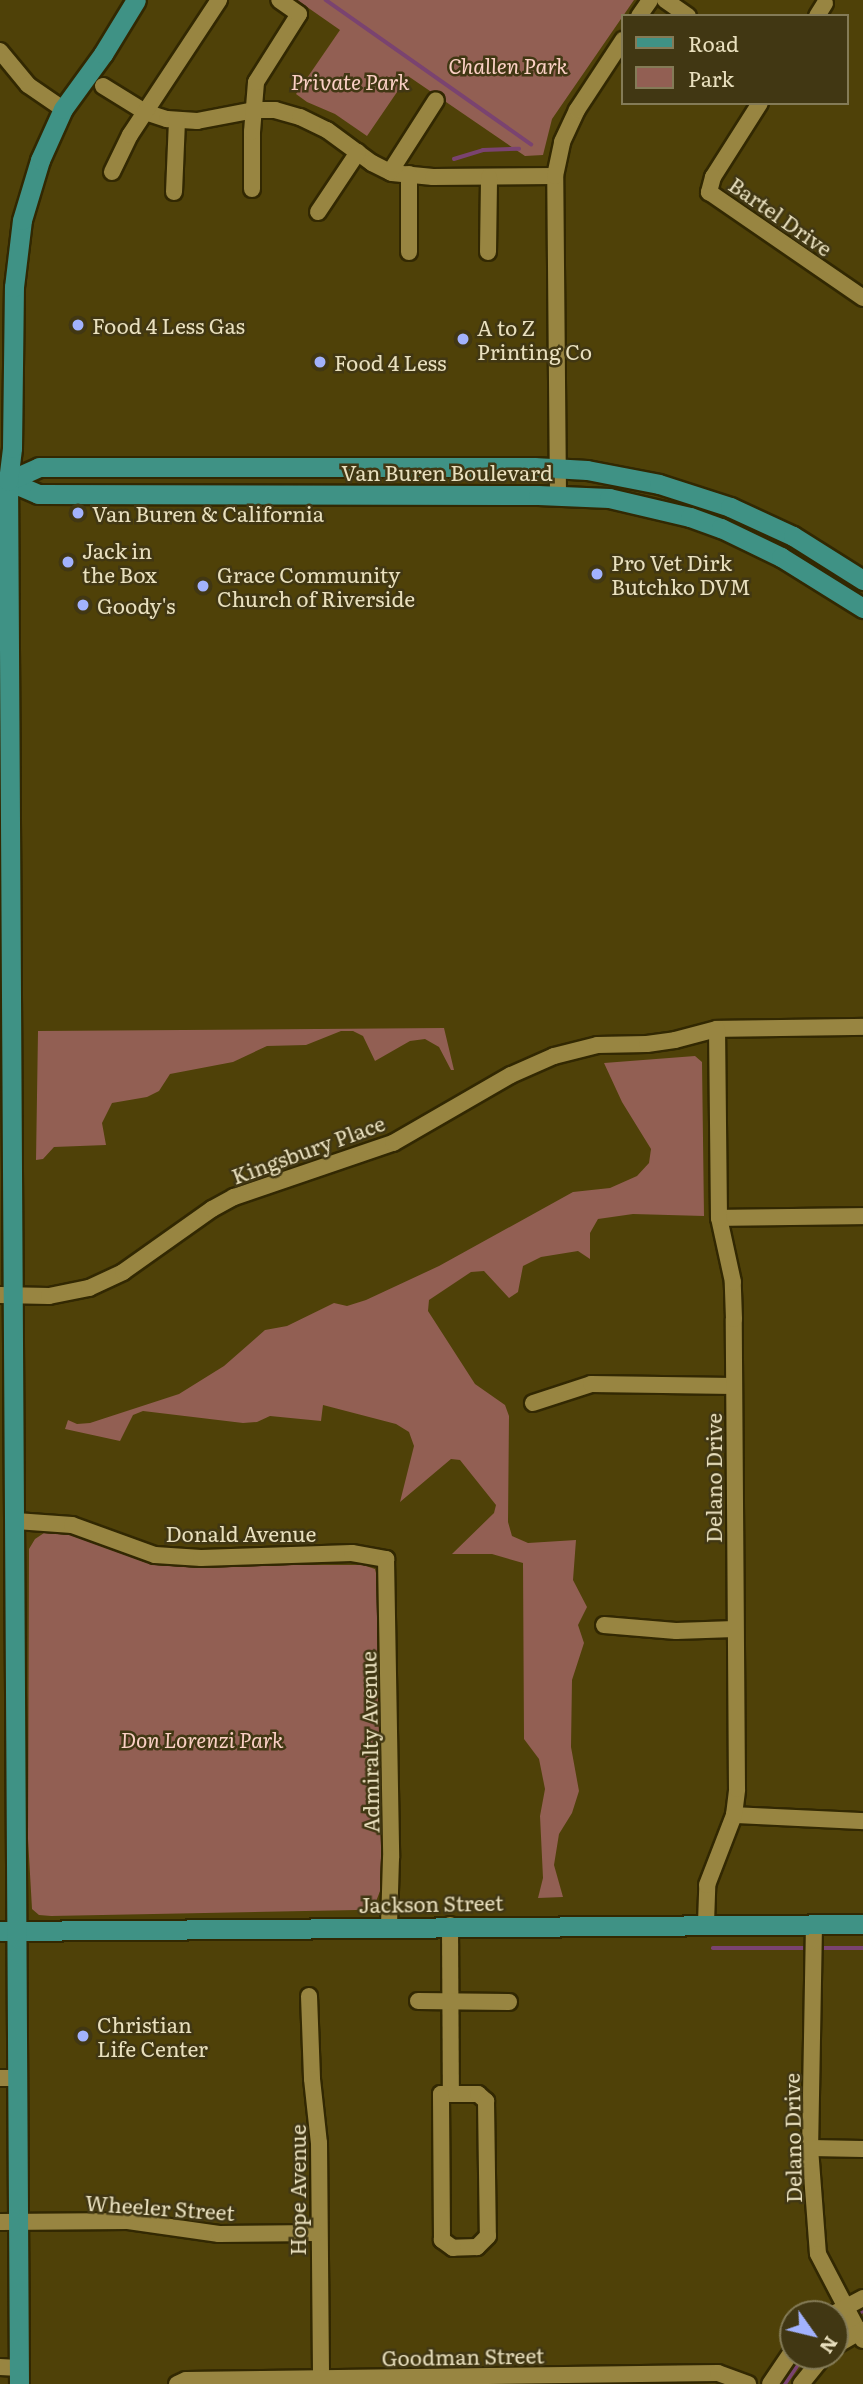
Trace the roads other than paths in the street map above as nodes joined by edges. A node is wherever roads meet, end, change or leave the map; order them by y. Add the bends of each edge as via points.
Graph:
1 (135, 0) edge
2 (219, 0) edge
3 (279, 0) edge
4 (665, 0) edge
5 (685, 14) edge
6 (622, 42) edge
7 (0, 51) edge
8 (103, 86) dead end
9 (436, 100) dead end
10 (759, 105) edge
11 (63, 109) junction
12 (254, 110) junction
13 (145, 112) junction
14 (177, 120) junction
15 (358, 152) junction
16 (112, 172) dead end
17 (390, 172) junction
18 (409, 174) junction
19 (555, 176) junction
20 (489, 177) junction
21 (252, 188) dead end
22 (174, 192) dead end
23 (318, 212) dead end
24 (409, 252) dead end
25 (488, 253) dead end
26 (7, 287) edge
27 (863, 298) edge
28 (558, 468) junction
29 (4, 481) edge
30 (558, 495) junction
31 (710, 499) junction
32 (624, 501) junction
33 (794, 564) junction
34 (863, 580) edge
35 (863, 595) edge
36 (863, 608) edge
37 (863, 1027) edge
38 (717, 1029) junction
39 (6, 1034) edge
40 (863, 1216) edge
41 (719, 1218) junction
42 (7, 1294) edge
43 (734, 1386) junction
44 (533, 1403) dead end
45 (16, 1521) junction
46 (386, 1559) joint
47 (7, 1601) edge
48 (604, 1625) dead end
49 (735, 1629) junction
50 (734, 1815) junction
51 (863, 1821) edge
52 (706, 1923) junction
53 (814, 1924) junction
54 (863, 1924) edge
55 (450, 1925) junction
56 (389, 1926) junction
57 (8, 1931) edge
58 (309, 1996) dead end
59 (418, 2001) dead end
60 (450, 2001) junction
61 (509, 2002) dead end
62 (9, 2078) edge
63 (451, 2094) junction
64 (810, 2148) junction
65 (863, 2149) edge
66 (9, 2222) edge
67 (317, 2233) junction
68 (835, 2300) edge
69 (849, 2320) edge
70 (862, 2334) edge
71 (812, 2370) edge
72 (13, 2373) edge
73 (467, 2381) edge
74 (321, 2382) edge
75 (177, 2384) edge
76 (748, 2384) edge
77 (801, 2384) edge

1 - 11 main road
2 - 13 street
3 - 12 street via 299,14 256,82
4 - 5 street
6 - 19 street via 577,110 562,142
7 - 11 street via 27,85
8 - 13 street
9 - 17 street
10 - 27 street, Bartel Drive via 713,177 709,192
11 - 26 main road via 29,190
12 - 14 street via 197,121
12 - 15 street via 300,117
12 - 21 street
13 - 14 street
13 - 16 street
14 - 22 street
15 - 17 street
15 - 23 street
17 - 18 street
18 - 20 street
18 - 24 street
19 - 20 street
19 - 28 street
20 - 25 street
26 - 29 main road via 12,448
28 - 29 main road, Van Buren Boulevard via 36,467
28 - 30 street
28 - 31 main road, Van Buren Boulevard via 621,475
29 - 30 main road, Van Buren Boulevard via 36,494
29 - 39 main road
30 - 32 main road, Van Buren Boulevard
31 - 32 main road via 705,508 694,509 646,497
31 - 34 main road, Van Buren Boulevard via 793,536
32 - 33 main road, Van Buren Boulevard via 721,528
33 - 35 main road via 817,567
33 - 36 main road, Van Buren Boulevard
37 - 38 street, Kingsbury Place
38 - 41 street, Delano Drive
38 - 42 street, Kingsbury Place via 661,1042 597,1045 554,1056 511,1075 393,1143 234,1197 123,1272 89,1288 49,1296
39 - 42 main road
40 - 41 street
41 - 43 street, Delano Drive via 733,1282
42 - 45 main road
43 - 44 street via 591,1384
43 - 49 street, Delano Drive
45 - 46 street, Donald Avenue via 72,1525 155,1555 352,1553
45 - 47 main road
46 - 56 street, Admiralty Avenue
47 - 57 main road
48 - 49 street via 676,1631
49 - 50 street, Delano Drive
50 - 51 street
50 - 52 street, Delano Drive via 707,1885
52 - 53 main road, Jackson Street
52 - 55 main road, Jackson Street
53 - 54 main road, Jackson Street
53 - 64 street, Delano Drive
55 - 56 main road, Jackson Street
55 - 60 street
56 - 57 main road, Jackson Street
57 - 62 main road
58 - 67 street, Hope Avenue via 318,2132
59 - 60 street
60 - 61 street
60 - 63 street
62 - 66 main road
63 - 63 street via 441,2094 442,2241 453,2248 477,2247 488,2236 486,2101 478,2094
64 - 65 street
64 - 68 street, Delano Drive via 818,2254
66 - 67 street, Wheeler Street via 128,2221 219,2234
66 - 72 main road
67 - 74 street, Hope Avenue
69 - 70 street, Delano Drive
71 - 77 street
73 - 74 street, Goodman Street
73 - 76 street, Goodman Street via 718,2373
74 - 75 street, Goodman Street via 186,2380

